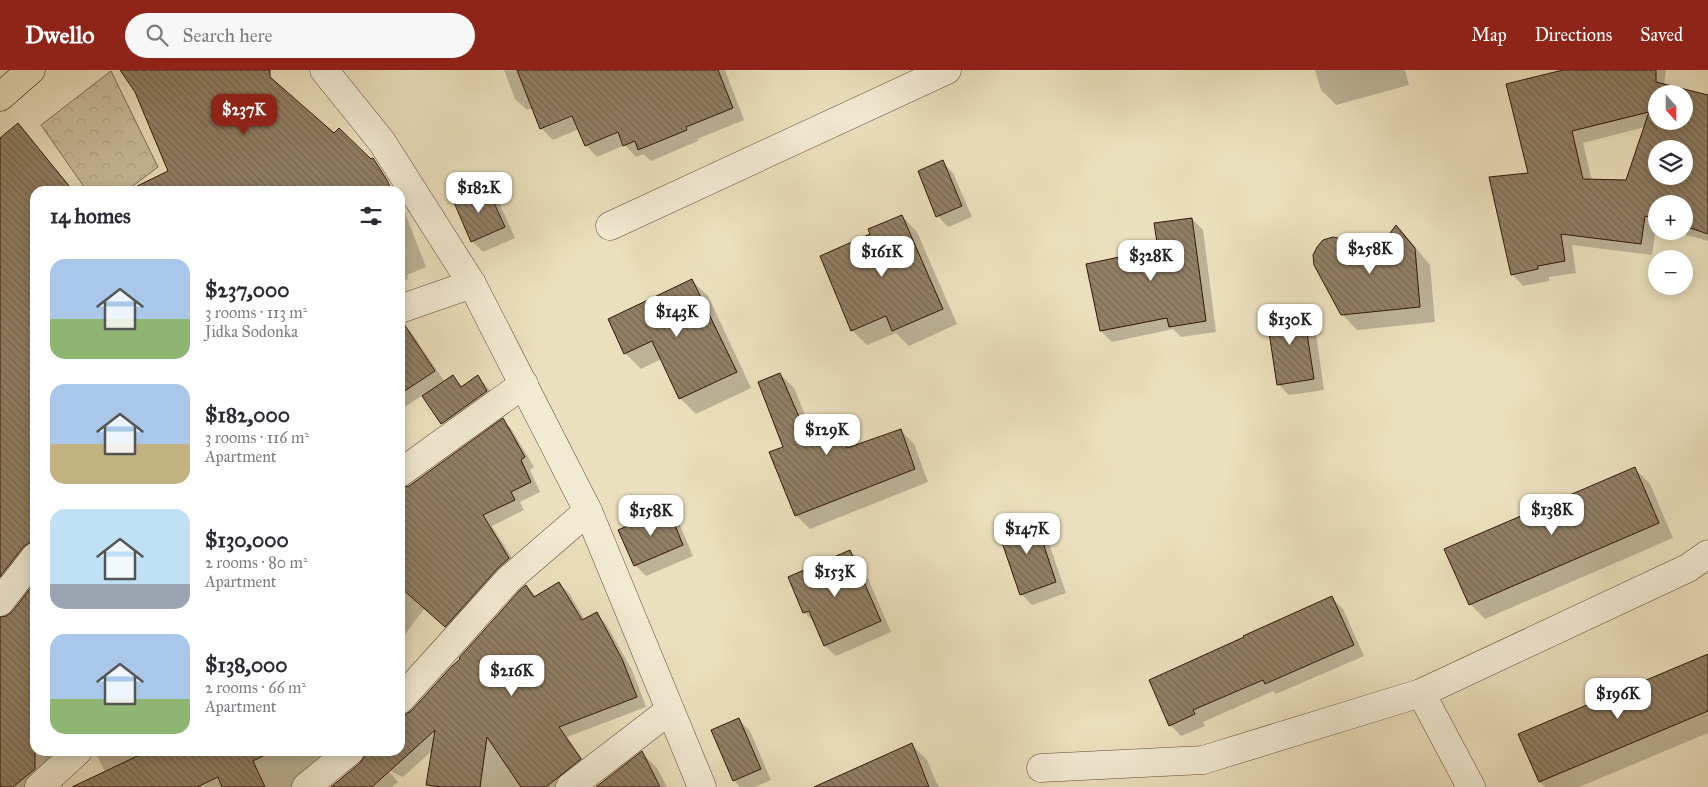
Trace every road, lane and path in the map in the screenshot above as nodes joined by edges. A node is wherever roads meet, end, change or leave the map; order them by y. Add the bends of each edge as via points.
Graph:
1 (31, 70) edge
2 (324, 70) edge
3 (947, 70) edge
4 (0, 97) edge
5 (610, 226) dead end
6 (472, 284) junction
7 (405, 308) edge
8 (524, 384) junction
9 (405, 469) edge
10 (588, 511) junction
11 (1708, 554) edge
12 (30, 563) edge
13 (0, 602) edge
14 (1421, 693) junction
15 (405, 694) edge
16 (670, 710) junction
17 (73, 756) edge
18 (344, 756) edge
19 (1041, 768) dead end
20 (39, 787) edge
21 (306, 787) edge
22 (570, 787) edge
23 (702, 787) edge
24 (1471, 787) edge

1 - 4 main road
2 - 6 street via 382,142
3 - 5 street
6 - 7 street
6 - 8 street
8 - 9 street
8 - 10 street
10 - 15 street via 509,579
10 - 16 street
11 - 14 street via 1688,568
12 - 13 street
14 - 19 street via 1203,760
14 - 24 street
16 - 22 street
16 - 23 street
17 - 20 street
18 - 21 street

